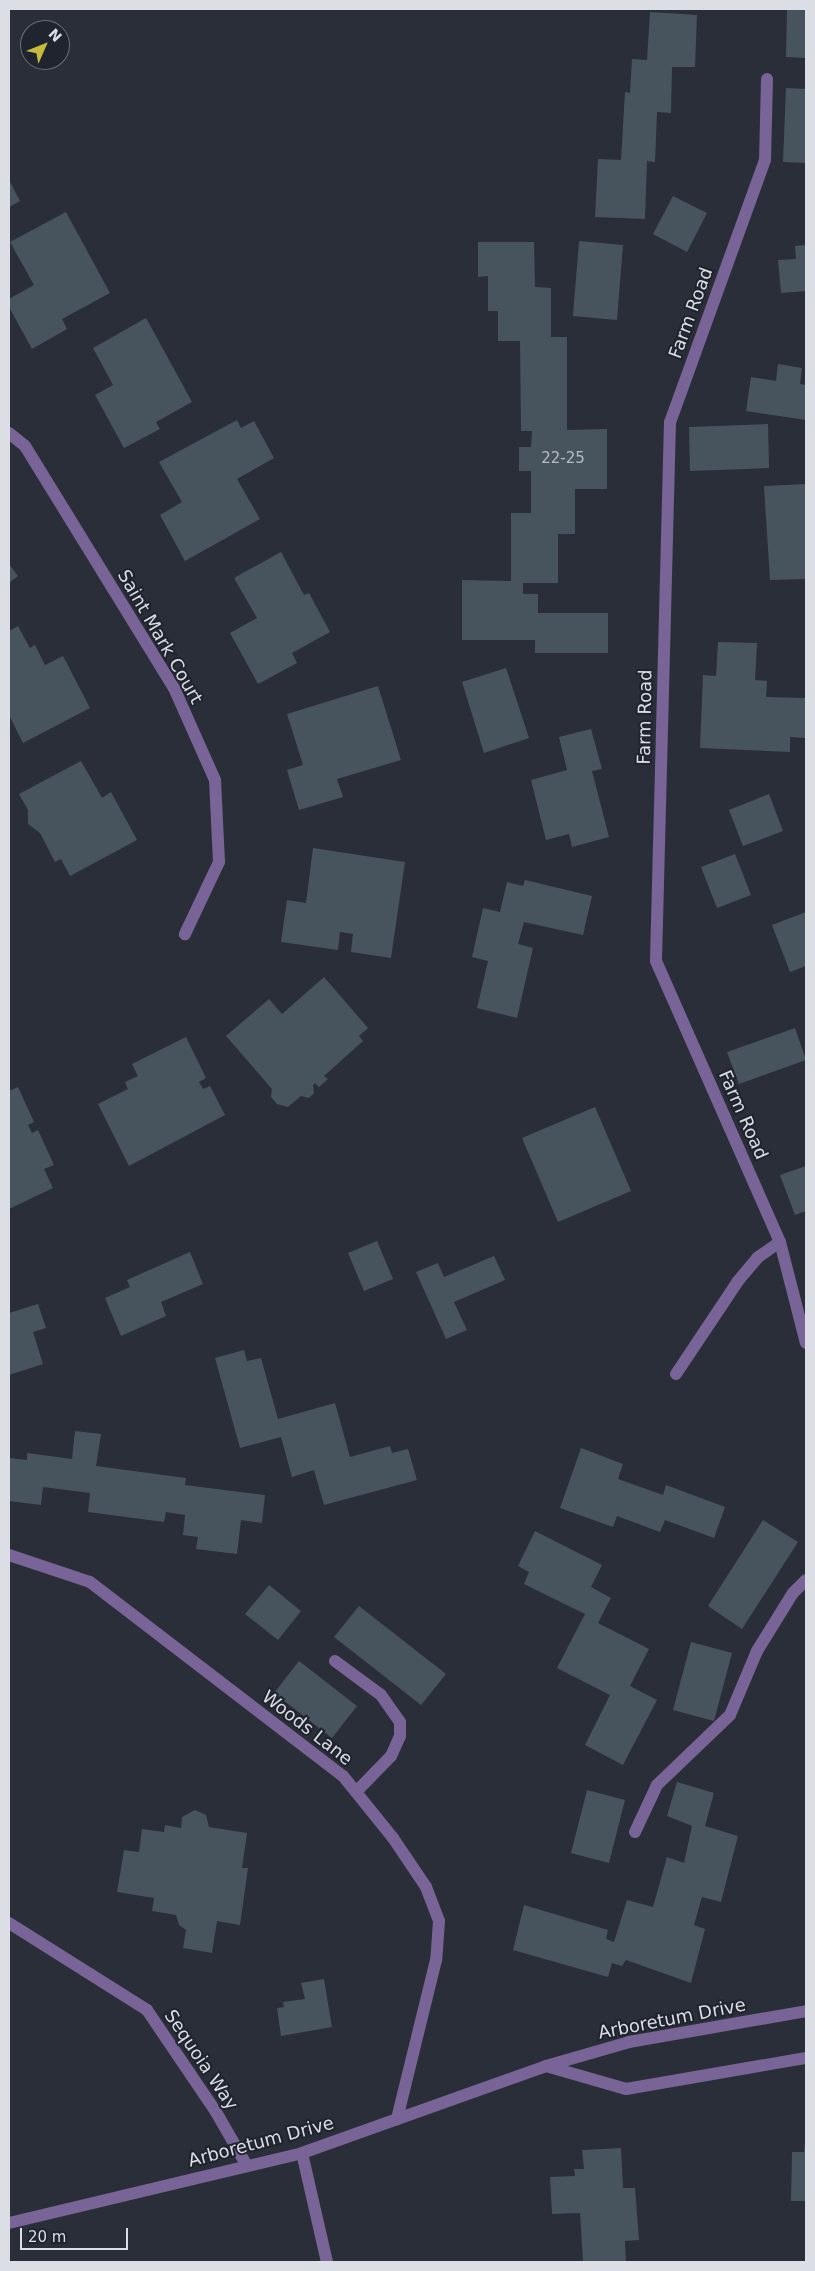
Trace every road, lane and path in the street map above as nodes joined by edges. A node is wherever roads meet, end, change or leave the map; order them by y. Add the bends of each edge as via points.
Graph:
1 (767, 78) dead end
2 (9, 433) edge
3 (184, 934) dead end
4 (780, 1242) junction
5 (806, 1343) edge
6 (676, 1374) dead end
7 (9, 1554) edge
8 (806, 1580) edge
9 (335, 1661) dead end
10 (356, 1792) junction
11 (635, 1832) dead end
12 (9, 1922) edge
13 (806, 2011) edge
14 (806, 2058) edge
15 (546, 2066) junction
16 (397, 2119) junction
17 (302, 2153) junction
18 (247, 2166) junction
19 (9, 2223) edge
20 (327, 2262) edge

1 - 4 street, Farm Road via 765,160 670,422 656,961
2 - 3 street, Saint Mark Court via 25,446 174,688 215,780 219,862
4 - 5 street, Farm Road
4 - 6 street via 757,1258 738,1281
7 - 10 street, Woods Lane via 90,1582 343,1776
8 - 11 street via 793,1593 757,1651 730,1715 657,1785
9 - 10 street via 381,1695 400,1722 400,1736 391,1756
10 - 16 street, Woods Lane via 426,1887 439,1921 436,1960
12 - 18 street, Sequoia Way via 147,2010 216,2112
13 - 15 street, Arboretum Drive via 629,2042
14 - 15 street via 626,2089
15 - 16 street, Arboretum Drive
16 - 17 street, Arboretum Drive
17 - 18 street, Arboretum Drive
17 - 20 street
18 - 19 street, Arboretum Drive

